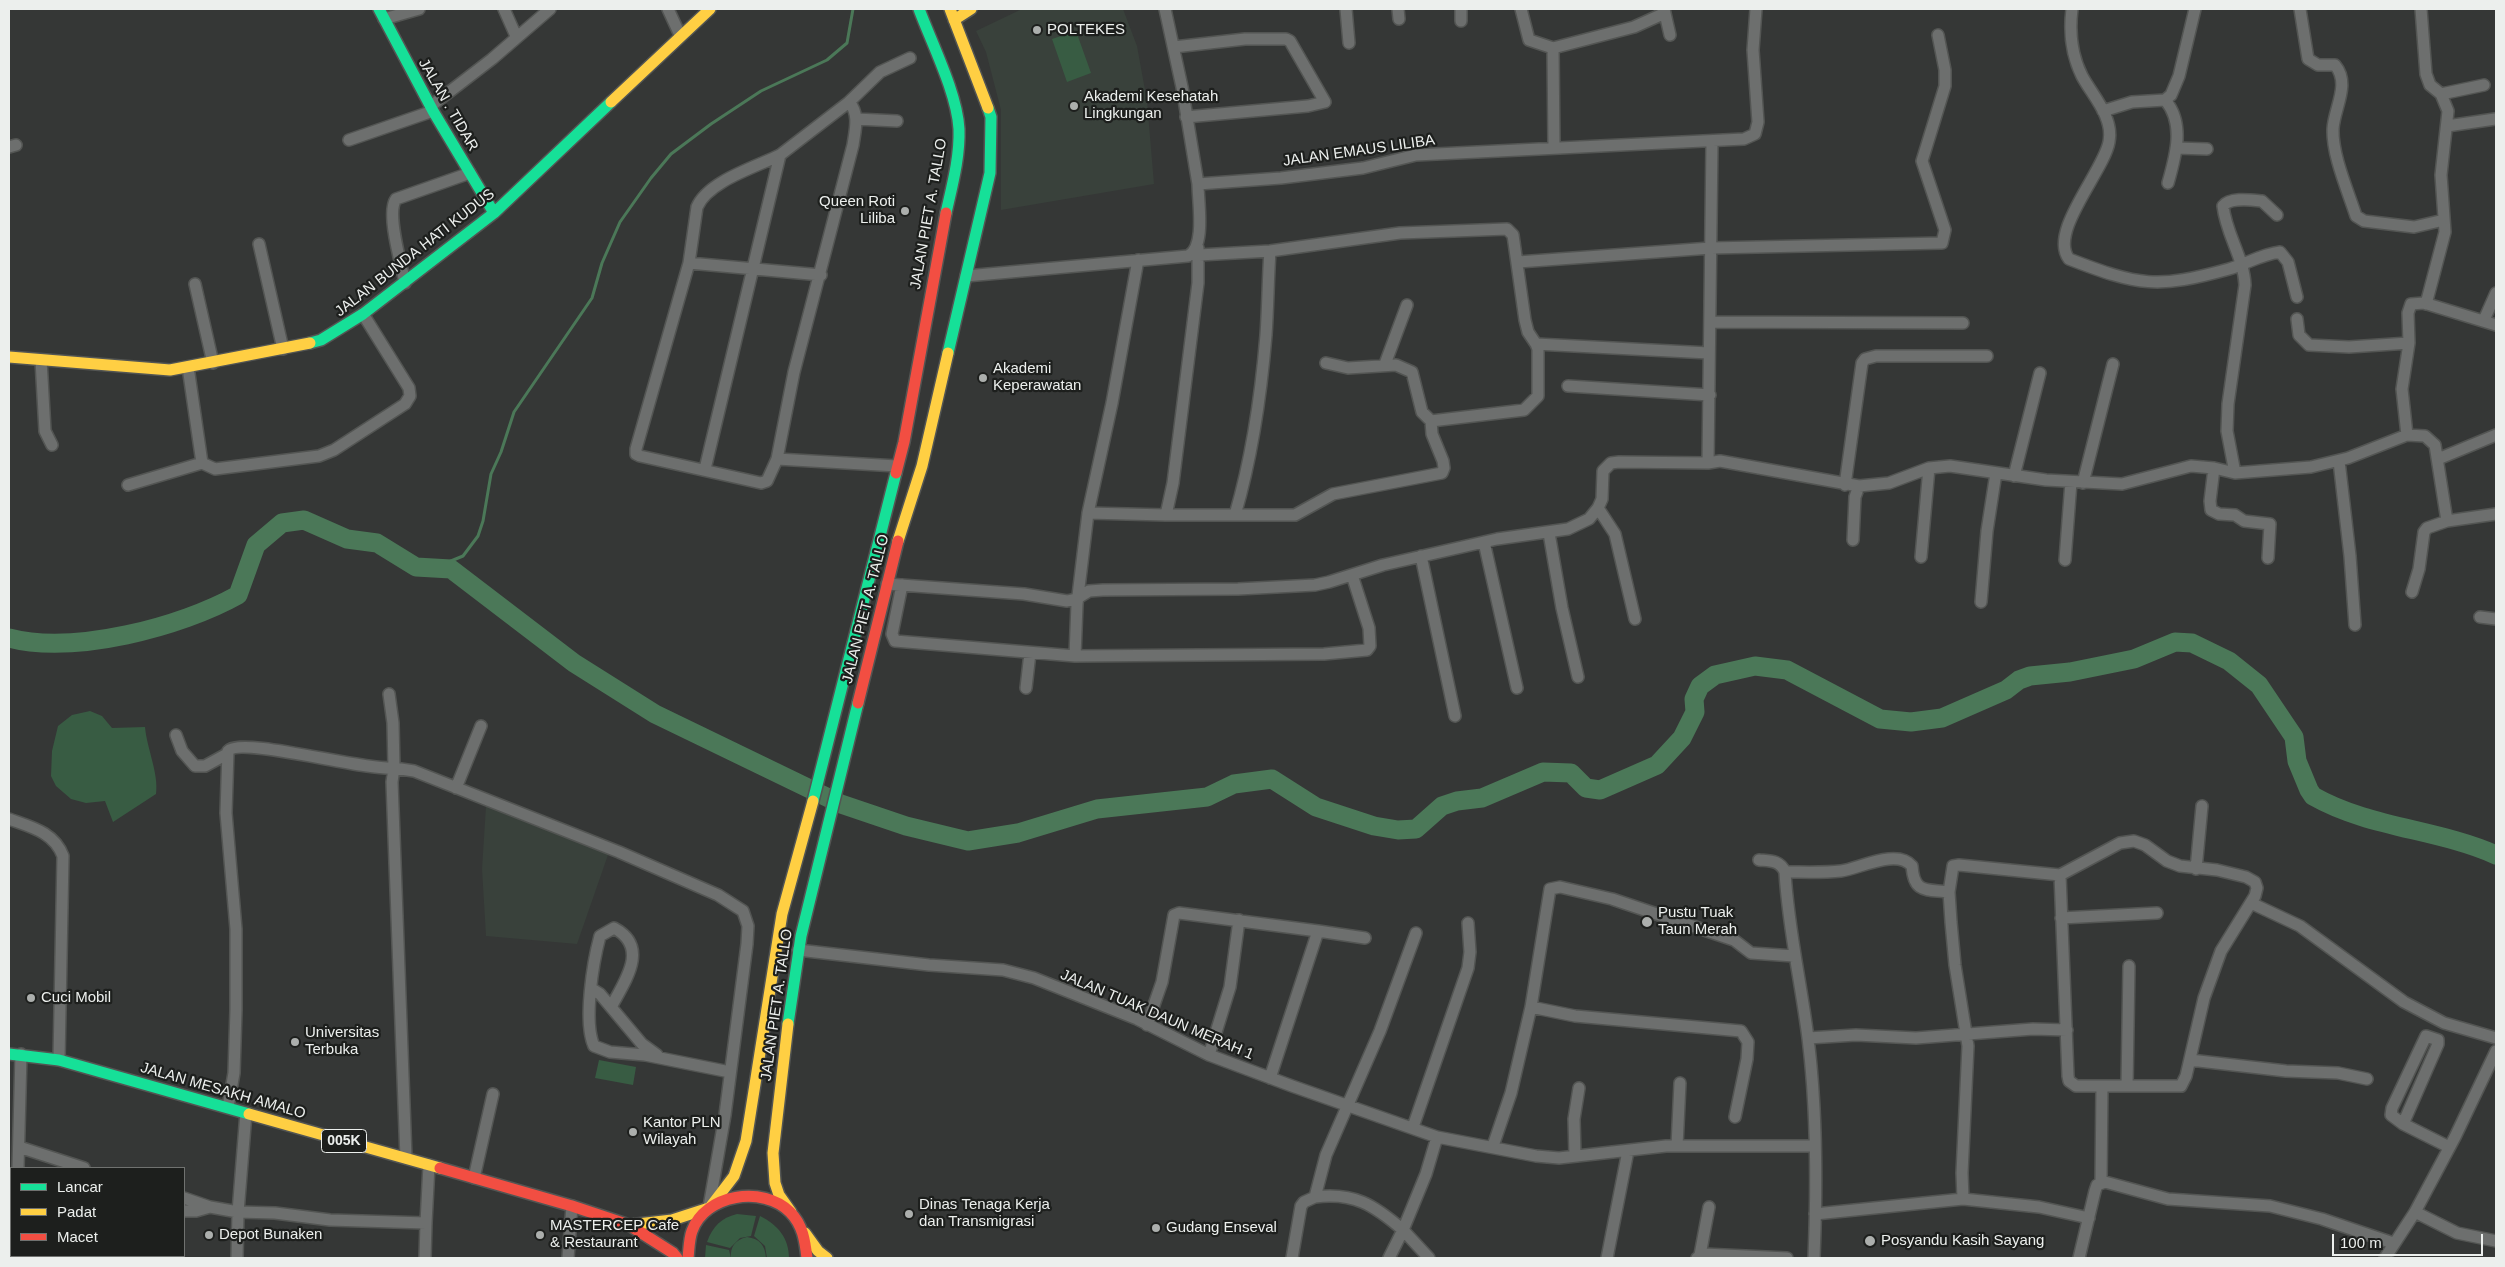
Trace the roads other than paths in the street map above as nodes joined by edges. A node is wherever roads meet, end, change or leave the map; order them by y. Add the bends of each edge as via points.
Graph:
1 (419, 9) edge
2 (504, 9) edge
3 (550, 9) edge
4 (668, 9) edge
5 (710, 9) edge
6 (919, 9) edge
7 (971, 9) edge
8 (1164, 9) edge
9 (1346, 9) edge
10 (1522, 9) edge
11 (1756, 9) edge
12 (2072, 9) edge
13 (2195, 9) edge
14 (2300, 9) edge
15 (2421, 9) edge
16 (1664, 11) edge
17 (382, 14) edge
18 (952, 14) edge
19 (680, 35) junction
20 (1670, 35) dead end
21 (1938, 35) dead end
22 (516, 36) junction
23 (1349, 43) dead end
24 (1174, 47) junction
25 (1553, 48) junction
26 (910, 58) dead end
27 (2484, 85) dead end
28 (2441, 94) junction
29 (2165, 100) junction
30 (849, 102) junction
31 (432, 109) junction
32 (2103, 112) junction
33 (1186, 117) junction
34 (856, 119) junction
35 (2495, 119) dead end
36 (896, 122) dead end
37 (2447, 126) junction
38 (349, 140) dead end
39 (1712, 142) junction
40 (1554, 147) junction
41 (2176, 148) junction
42 (2207, 149) dead end
43 (780, 155) junction
44 (470, 173) junction
45 (2168, 182) dead end
46 (1198, 184) junction
47 (494, 213) junction
48 (2277, 215) dead end
49 (2444, 220) junction
50 (260, 244) dead end
51 (1710, 248) junction
52 (1198, 250) junction
53 (1270, 251) junction
54 (1138, 260) junction
55 (1518, 262) junction
56 (689, 263) junction
57 (2241, 263) junction
58 (752, 269) junction
59 (821, 275) junction
60 (966, 276) junction
61 (405, 282) junction
62 (195, 284) dead end
63 (2496, 293) edge
64 (2297, 297) dead end
65 (2426, 304) junction
66 (1407, 305) dead end
67 (363, 314) junction
68 (2297, 319) dead end
69 (2484, 320) junction
70 (1710, 322) junction
71 (1963, 323) dead end
72 (2496, 325) edge
73 (2409, 343) junction
74 (1536, 344) junction
75 (283, 349) junction
76 (1709, 354) junction
77 (1987, 356) dead end
78 (9, 357) edge
79 (41, 360) junction
80 (213, 363) junction
81 (1326, 363) dead end
82 (1385, 364) junction
83 (2113, 364) dead end
84 (188, 367) junction
85 (2040, 373) dead end
86 (1568, 386) dead end
87 (1710, 395) junction
88 (1431, 421) junction
89 (2407, 435) junction
90 (2496, 435) edge
91 (52, 445) dead end
92 (777, 459) junction
93 (2438, 459) junction
94 (2339, 461) junction
95 (202, 463) junction
96 (1708, 463) junction
97 (897, 466) junction
98 (1930, 468) junction
99 (2214, 468) junction
100 (705, 469) junction
101 (2235, 472) junction
102 (1996, 473) junction
103 (2014, 476) junction
104 (2071, 482) junction
105 (2083, 483) junction
106 (128, 485) dead end
107 (1845, 485) junction
108 (1859, 486) junction
109 (1598, 508) junction
110 (1088, 513) junction
111 (2496, 514) edge
112 (1166, 515) junction
113 (1235, 515) junction
114 (2446, 521) junction
115 (1548, 533) junction
116 (1853, 540) dead end
117 (1484, 542) junction
118 (1421, 556) junction
119 (1921, 557) dead end
120 (2268, 558) dead end
121 (2065, 560) dead end
122 (1352, 575) junction
123 (887, 584) junction
124 (902, 585) junction
125 (2412, 592) dead end
126 (1079, 598) junction
127 (1981, 602) dead end
128 (2480, 617) dead end
129 (1635, 619) dead end
130 (2496, 619) edge
131 (2355, 625) dead end
132 (1030, 653) junction
133 (1075, 656) junction
134 (1578, 677) dead end
135 (1026, 688) dead end
136 (1517, 688) dead end
137 (389, 694) dead end
138 (1455, 716) dead end
139 (481, 726) dead end
140 (176, 735) dead end
141 (227, 754) junction
142 (394, 768) junction
143 (456, 788) junction
144 (2202, 806) dead end
145 (9, 819) edge
146 (1759, 860) dead end
147 (2196, 869) junction
148 (1785, 872) junction
149 (2060, 875) junction
150 (1949, 892) junction
151 (2251, 903) junction
152 (2157, 912) dead end
153 (2061, 918) junction
154 (1240, 920) junction
155 (1468, 923) dead end
156 (1318, 931) junction
157 (1416, 933) dead end
158 (1365, 938) dead end
159 (798, 950) junction
160 (1794, 956) junction
161 (2129, 966) dead end
162 (592, 989) junction
163 (611, 1007) junction
164 (1532, 1007) junction
165 (1147, 1025) junction
166 (2066, 1030) junction
167 (1966, 1033) junction
168 (1808, 1038) junction
169 (2496, 1038) edge
170 (2496, 1051) edge
171 (9, 1054) edge
172 (21, 1054) junction
173 (1209, 1055) junction
174 (660, 1058) junction
175 (59, 1060) junction
176 (2190, 1060) junction
177 (730, 1072) junction
178 (1270, 1078) junction
179 (2368, 1079) dead end
180 (1680, 1083) dead end
181 (2102, 1086) junction
182 (2127, 1086) junction
183 (1579, 1088) dead end
184 (493, 1094) dead end
185 (1348, 1106) junction
186 (228, 1107) junction
187 (246, 1113) junction
188 (1735, 1117) dead end
189 (2403, 1124) junction
190 (1413, 1127) junction
191 (1437, 1137) junction
192 (1493, 1146) junction
193 (1677, 1146) junction
194 (1815, 1146) junction
195 (19, 1147) junction
196 (2450, 1147) junction
197 (1628, 1151) junction
198 (1575, 1156) junction
199 (406, 1158) junction
200 (429, 1164) junction
201 (18, 1167) edge
202 (81, 1167) edge
203 (474, 1178) junction
204 (2101, 1183) junction
205 (1315, 1197) junction
206 (185, 1198) edge
207 (1963, 1199) junction
208 (572, 1206) junction
209 (210, 1207) junction
210 (709, 1208) junction
211 (1709, 1208) dead end
212 (185, 1210) edge
213 (238, 1212) junction
214 (2415, 1212) junction
215 (1815, 1214) junction
216 (2088, 1218) junction
217 (797, 1220) junction
218 (426, 1223) junction
219 (629, 1225) junction
220 (1403, 1230) junction
221 (2496, 1242) edge
222 (2393, 1243) junction
223 (1698, 1257) edge
224 (237, 1258) edge
225 (425, 1258) edge
226 (568, 1258) edge
227 (677, 1258) edge
228 (688, 1258) edge
229 (807, 1258) edge
230 (827, 1258) edge
231 (1292, 1258) edge
232 (1389, 1258) edge
233 (1429, 1258) edge
234 (1607, 1258) edge
235 (1787, 1258) edge
236 (1814, 1258) edge
237 (2079, 1258) edge
238 (2385, 1258) edge

1 - 17 street
2 - 22 street
3 - 22 street
4 - 19 street
5 - 19 main road, JALAN BUNDA HATI KUDUS
6 - 97 main road, JALAN PIET A. TALLO via 954,105 959,130 956,169
7 - 18 main road
8 - 24 street
9 - 23 street
10 - 25 street via 1529,40
11 - 39 street, JALAN EMAUS LILIBA via 1753,50 1757,130 1744,139
12 - 32 street via 2070,36 2074,57
13 - 29 street via 2175,87
14 - 49 street via 2308,58 2318,65 2335,65 2341,75 2341,96 2333,135 2356,216 2364,221 2414,226
15 - 28 street via 2426,74 2430,85
16 - 20 street
16 - 25 street via 1634,27
17 - 31 main road, JALAN . TIDAR
18 - 60 main road, JALAN PIET A. TALLO via 991,117 990,173
19 - 47 main road, JALAN BUNDA HATI KUDUS
21 - 51 street via 1945,86 1922,161 1945,230 1942,242
22 - 31 street
24 - 33 street
24 - 33 street via 1286,38 1325,102
25 - 40 street
26 - 30 street via 880,72
27 - 28 street
28 - 37 street via 2448,111
29 - 32 street via 2132,102
29 - 41 street via 2175,111
30 - 34 street
30 - 43 street
31 - 38 street
31 - 44 main road, JALAN . TIDAR
32 - 57 street via 2110,139 2108,148 2067,229 2063,247 2069,259 2112,276 2138,282 2165,283 2189,280
33 - 46 street
34 - 36 street
34 - 59 street via 854,145
35 - 37 street
37 - 49 street via 2442,166
39 - 40 street, JALAN EMAUS LILIBA
39 - 51 street
40 - 46 street, JALAN EMAUS LILIBA via 1416,155 1363,168
41 - 42 street
41 - 45 street
43 - 56 street via 703,195 697,207
43 - 58 street
44 - 47 main road, JALAN . TIDAR
44 - 61 street via 396,199 392,204 391,216
46 - 52 street
47 - 61 main road, JALAN BUNDA HATI KUDUS
48 - 57 street via 2262,201 2224,204 2234,249
49 - 65 street via 2443,245
50 - 75 street
51 - 55 street
51 - 70 street
52 - 53 street
52 - 54 street via 1188,256
52 - 112 street via 1194,312 1173,483
53 - 55 street via 1400,233 1506,229 1513,235
53 - 113 street via 1260,383 1244,486
54 - 60 street
54 - 110 street
55 - 74 street via 1528,332
56 - 58 street
56 - 100 street via 636,454
57 - 64 street via 2277,252 2283,254
57 - 101 street via 2245,285 2227,431
58 - 59 street
58 - 100 street
59 - 92 street via 794,372
60 - 123 main road, JALAN PIET A. TALLO via 922,466
61 - 67 main road, JALAN BUNDA HATI KUDUS
62 - 80 street
63 - 69 street
65 - 69 street
65 - 73 street via 2413,304 2408,309
66 - 82 street
67 - 75 main road, JALAN BUNDA HATI KUDUS via 321,340
67 - 95 street via 409,388 410,396 405,404 334,450 319,456 215,468
68 - 73 street via 2298,335 2309,345 2349,348
69 - 72 street
70 - 71 street
70 - 76 street
73 - 89 street via 2402,389
74 - 76 street
74 - 88 street via 1538,396 1524,410
75 - 80 main road, JALAN BUNDA HATI KUDUS
76 - 87 street
77 - 107 street via 1876,356 1865,359
78 - 79 main road, JALAN BUNDA HATI KUDUS
79 - 84 main road, JALAN BUNDA HATI KUDUS via 162,370
79 - 91 street via 45,431
80 - 84 main road, JALAN BUNDA HATI KUDUS
81 - 82 street via 1348,368
82 - 88 street via 1404,367 1412,372 1422,412
83 - 105 street
84 - 95 street
85 - 103 street
86 - 87 street
87 - 96 street
88 - 113 street via 1432,434 1444,468 1442,473 1333,494 1295,514
89 - 93 street via 2429,438 2435,445
89 - 94 street
90 - 93 street
92 - 97 street
92 - 100 street via 767,480 761,483
93 - 114 street
94 - 101 street via 2296,469
94 - 131 street
95 - 106 street
96 - 107 street via 1720,461 1767,468
96 - 109 street via 1611,463 1603,470 1602,499
97 - 210 main road, JALAN PIET A. TALLO via 782,914 746,1141 730,1186
98 - 102 street via 1950,466
98 - 108 street via 1889,483
98 - 119 street
99 - 101 street
99 - 105 street via 2178,468 2122,484
99 - 120 street via 2211,510 2235,515 2244,521 2270,524
102 - 103 street
102 - 127 street
103 - 104 street
104 - 105 street
104 - 121 street
107 - 108 street
108 - 116 street via 1855,498
109 - 115 street via 1580,525
109 - 129 street via 1615,534
110 - 112 street
110 - 126 street
111 - 114 street
112 - 113 street
114 - 125 street via 2424,532
115 - 117 street
115 - 134 street
117 - 118 street
117 - 136 street
118 - 122 street
118 - 138 street
122 - 126 street via 1293,587 1103,590 1088,591
122 - 133 street via 1369,628 1370,646 1366,650 1324,654
123 - 124 street
123 - 159 main road, JALAN PIET A. TALLO
124 - 126 street via 1067,600
124 - 132 street via 892,634 895,641
126 - 133 street
128 - 130 street
132 - 133 street
132 - 135 street
137 - 142 street
139 - 143 street
140 - 141 street via 182,751 194,766 205,766
141 - 142 street via 236,746 260,747 341,763
141 - 186 street via 226,813 236,929 234,1073
142 - 143 street via 414,771
142 - 199 street
143 - 177 street via 694,884 743,911 748,926 747,944
144 - 147 street
145 - 175 street via 52,837 59,844 63,856
146 - 148 street via 1778,862
147 - 149 street via 2174,864 2134,841 2120,843
147 - 151 street via 2217,870 2253,880 2257,888
148 - 150 street via 1844,871 1873,861 1905,861 1912,866 1917,886
148 - 160 street
149 - 150 street via 1959,864 1951,870
149 - 153 street
150 - 167 street via 1955,965
151 - 169 street via 2300,926 2404,1002 2444,1023
151 - 176 street via 2221,951 2204,998
152 - 153 street
153 - 166 street
154 - 156 street
154 - 165 street via 1174,915 1162,982
154 - 173 street via 1230,987
155 - 190 street via 1468,968
156 - 158 street
156 - 178 street
157 - 185 street
159 - 165 street, JALAN TUAK DAUN MERAH 1 via 1003,970 1034,978
159 - 217 main road, JALAN PIET A. TALLO via 772,1161 775,1183
160 - 164 street via 1752,953 1734,940 1621,902 1560,887 1548,892
160 - 168 street
161 - 182 street
162 - 163 street
162 - 163 street via 600,936 614,928 626,934 631,942 633,958
162 - 174 street via 588,1010 594,1046 610,1052
163 - 174 street via 642,1044
164 - 188 street via 1575,1016 1741,1031 1748,1042 1747,1059
164 - 192 street via 1512,1093
165 - 173 street, JALAN TUAK DAUN MERAH 1
166 - 167 street
166 - 181 street via 2069,1082 2076,1086
167 - 168 street via 1916,1038 1856,1035
167 - 207 street
168 - 194 street
170 - 196 street
171 - 172 main road, JALAN MESAKH AMALO / 005K
172 - 175 main road, JALAN MESAKH AMALO / 005K
172 - 195 street
173 - 178 street, JALAN TUAK DAUN MERAH 1
174 - 177 street
175 - 186 main road, JALAN MESAKH AMALO / 005K
176 - 179 street via 2286,1071 2338,1073
176 - 182 street via 2181,1086
177 - 210 street
178 - 185 street, JALAN TUAK DAUN MERAH 1
180 - 193 street
181 - 182 street
181 - 204 street
183 - 198 street via 1574,1119
184 - 203 street
185 - 190 street, JALAN TUAK DAUN MERAH 1
185 - 205 street via 1326,1155
186 - 187 main road, JALAN MESAKH AMALO / 005K
187 - 199 main road, JALAN MESAKH AMALO / 005K
187 - 213 street
189 - 189 street via 2438,1044 2433,1037 2426,1036 2392,1108 2392,1117
189 - 196 street
190 - 191 street, JALAN TUAK DAUN MERAH 1
191 - 192 street, JALAN TUAK DAUN MERAH 1
191 - 220 street
192 - 198 street, JALAN TUAK DAUN MERAH 1 via 1536,1156
193 - 194 street, JALAN TUAK DAUN MERAH 1
193 - 197 street, JALAN TUAK DAUN MERAH 1
194 - 215 street
195 - 201 street
195 - 202 street
196 - 214 street
197 - 198 street, JALAN TUAK DAUN MERAH 1
197 - 234 street
199 - 200 main road, JALAN MESAKH AMALO / 005K
200 - 203 main road, JALAN MESAKH AMALO / 005K
200 - 218 street
203 - 208 main road, JALAN MESAKH AMALO / 005K
204 - 216 street via 2095,1191
204 - 222 street via 2168,1200 2270,1206 2322,1219
205 - 220 street via 1345,1195 1368,1204
205 - 231 street via 1301,1206
206 - 209 street
207 - 215 street
207 - 216 street via 2039,1207
208 - 219 main road, JALAN MESAKH AMALO / 005K
208 - 226 street
209 - 212 street
209 - 213 street
210 - 217 main road, JALAN MESAKH AMALO via 730,1197 755,1194 779,1203
210 - 219 main road, JALAN MESAKH AMALO / 005K via 672,1220
210 - 228 main road, JALAN PIET A. TALLO via 694,1228
211 - 223 street
213 - 218 street via 330,1220
213 - 224 street
214 - 221 street via 2457,1233
214 - 222 street
215 - 236 street
216 - 237 street
217 - 229 main road via 806,1243
217 - 230 main road via 818,1251
218 - 225 street
219 - 227 main road, JALAN MESAKH AMALO / 005K
220 - 232 street
220 - 233 street
222 - 238 street
223 - 235 street

